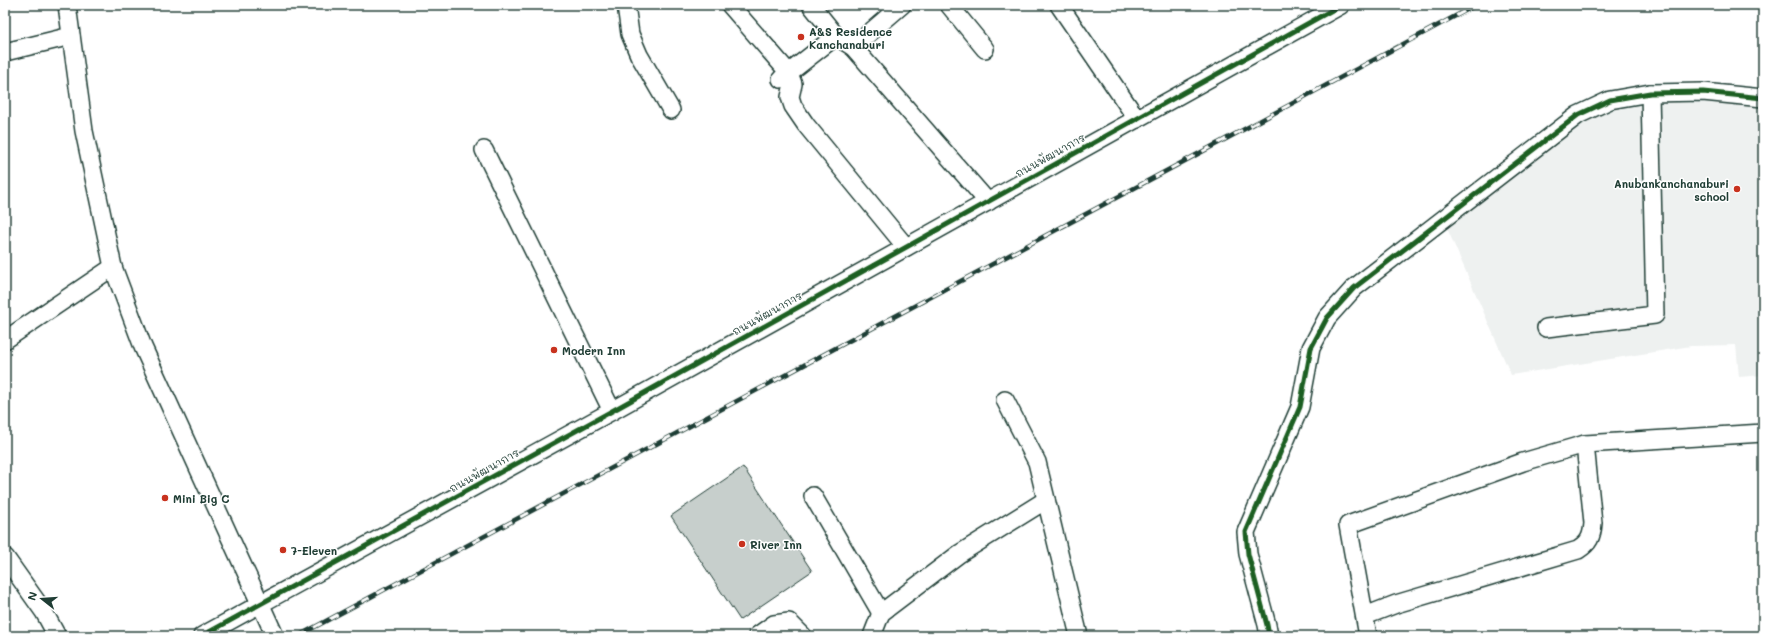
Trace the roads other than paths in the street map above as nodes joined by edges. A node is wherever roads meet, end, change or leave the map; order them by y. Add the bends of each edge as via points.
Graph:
1 (67, 5) edge
2 (626, 5) edge
3 (730, 5) edge
4 (811, 5) edge
5 (902, 5) edge
6 (949, 5) edge
7 (1059, 5) edge
8 (1341, 5) edge
9 (71, 36) junction
10 (836, 36) junction
11 (853, 47) junction
12 (985, 49) dead end
13 (5, 52) edge
14 (785, 76) junction
15 (1650, 93) junction
16 (1763, 98) edge
17 (671, 110) dead end
18 (1136, 119) junction
19 (484, 150) dead end
20 (988, 202) junction
21 (906, 247) junction
22 (114, 267) junction
23 (1546, 328) dead end
24 (5, 340) edge
25 (1005, 400) dead end
26 (612, 411) junction
27 (1763, 433) edge
28 (1585, 444) junction
29 (813, 496) dead end
30 (1046, 500) junction
31 (5, 557) edge
32 (261, 604) junction
33 (881, 612) junction
34 (1365, 616) junction
35 (57, 636) edge
36 (202, 636) edge
37 (275, 636) edge
38 (757, 636) edge
39 (803, 636) edge
40 (872, 636) edge
41 (1079, 636) edge
42 (1269, 636) edge
43 (1368, 636) edge

1 - 9 street
2 - 17 street via 630,34 639,55
3 - 14 street
4 - 10 street
5 - 11 street
6 - 12 street
7 - 18 street
8 - 18 street, ถนนพัฒนาการ
9 - 13 street
9 - 22 street via 84,131
10 - 11 street
10 - 14 street
11 - 20 street
14 - 21 street via 793,84 790,97 793,106
15 - 16 street via 1703,92
15 - 23 street via 1654,315
15 - 42 street via 1610,100 1578,114 1354,288 1327,318 1311,348 1300,407 1246,532 1248,554
18 - 20 street, ถนนพัฒนาการ
19 - 26 street
20 - 21 street, ถนนพัฒนาการ
21 - 26 street, ถนนพัฒนาการ
22 - 24 street
22 - 32 street via 143,347
25 - 30 street via 1033,452
26 - 32 street, ถนนพัฒนาการ
27 - 28 street
28 - 34 street via 1593,523 1592,535 1587,544 1578,550 1396,604
28 - 34 street via 1523,462 1348,525
29 - 33 street
30 - 33 street via 959,554
30 - 41 street
31 - 35 street via 44,612
32 - 36 street, ถนนพัฒนาการ
32 - 37 street
33 - 40 street
34 - 43 street
38 - 39 street via 774,624 789,622

